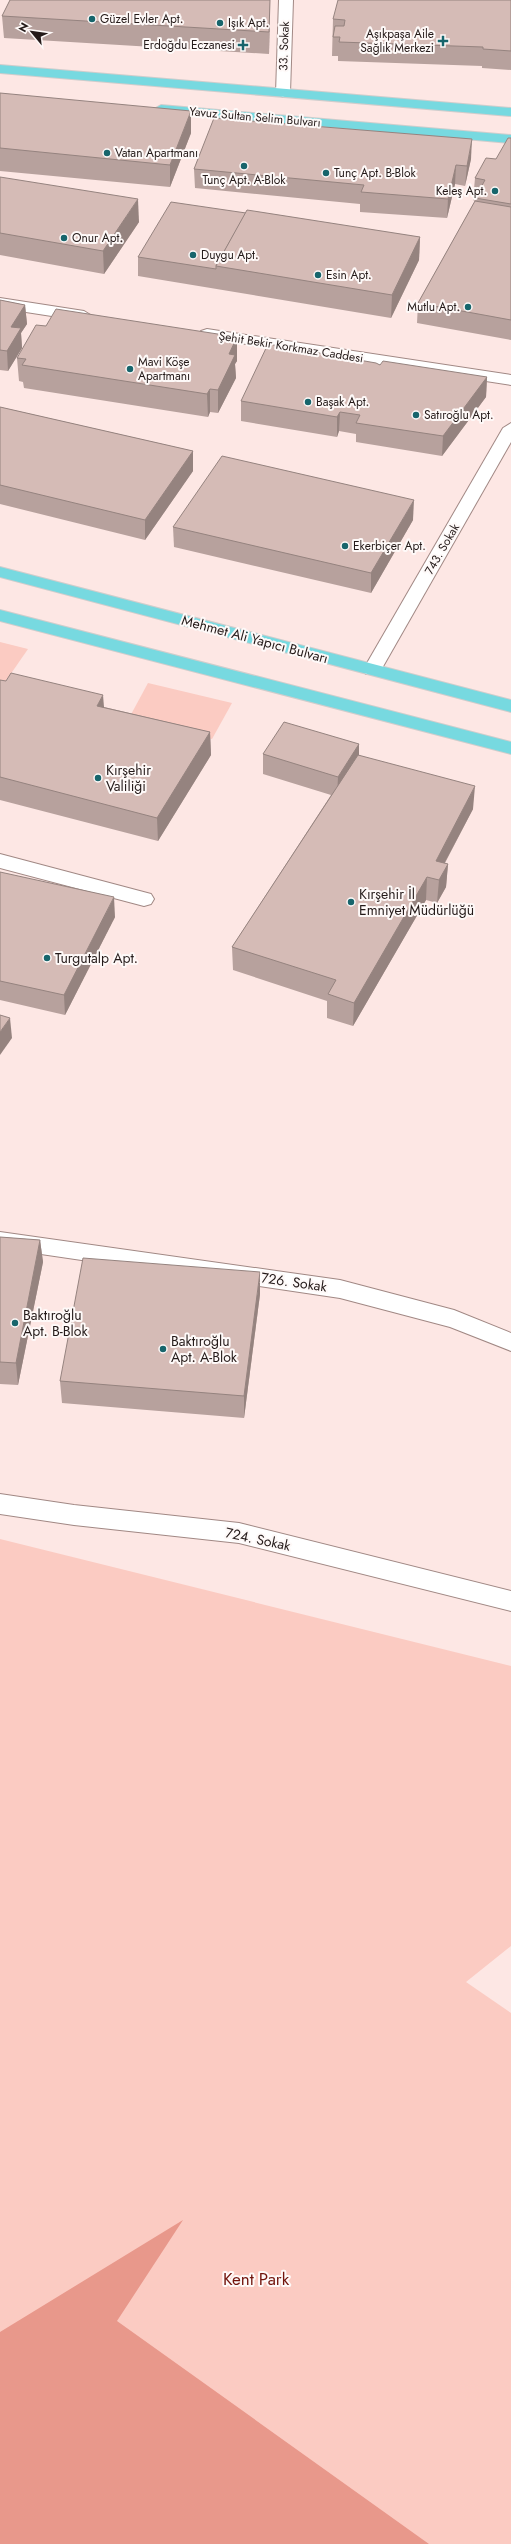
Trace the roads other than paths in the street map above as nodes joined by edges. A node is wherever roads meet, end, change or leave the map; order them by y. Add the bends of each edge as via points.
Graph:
1 (286, 0) edge
2 (0, 69) edge
3 (283, 93) junction
4 (149, 108) edge
5 (511, 112) edge
6 (511, 139) edge
7 (0, 303) edge
8 (102, 318) edge
9 (189, 332) edge
10 (511, 380) edge
11 (511, 428) edge
12 (0, 572) edge
13 (0, 615) edge
14 (372, 670) junction
15 (511, 706) edge
16 (511, 748) edge
17 (0, 861) edge
18 (144, 899) dead end
19 (0, 1240) edge
20 (511, 1342) edge
21 (0, 1504) edge
22 (511, 1601) edge

1 - 3 street, 33. Sokak
2 - 3 main road, Yavuz Sultan Selim Bulvarı
3 - 5 main road, Yavuz Sultan Selim Bulvarı
4 - 6 main road, Yavuz Sultan Selim Bulvarı
7 - 8 street
9 - 10 street, Şehit Bekir Korkmaz Caddesi
11 - 14 street, 743. Sokak
12 - 14 main road, Mehmet Ali Yapıcı Bulvarı
13 - 16 main road
14 - 15 main road, Mehmet Ali Yapıcı Bulvarı
17 - 18 street
19 - 20 street, 726. Sokak via 340,1289 454,1319
21 - 22 street, 724. Sokak via 74,1515 239,1533

